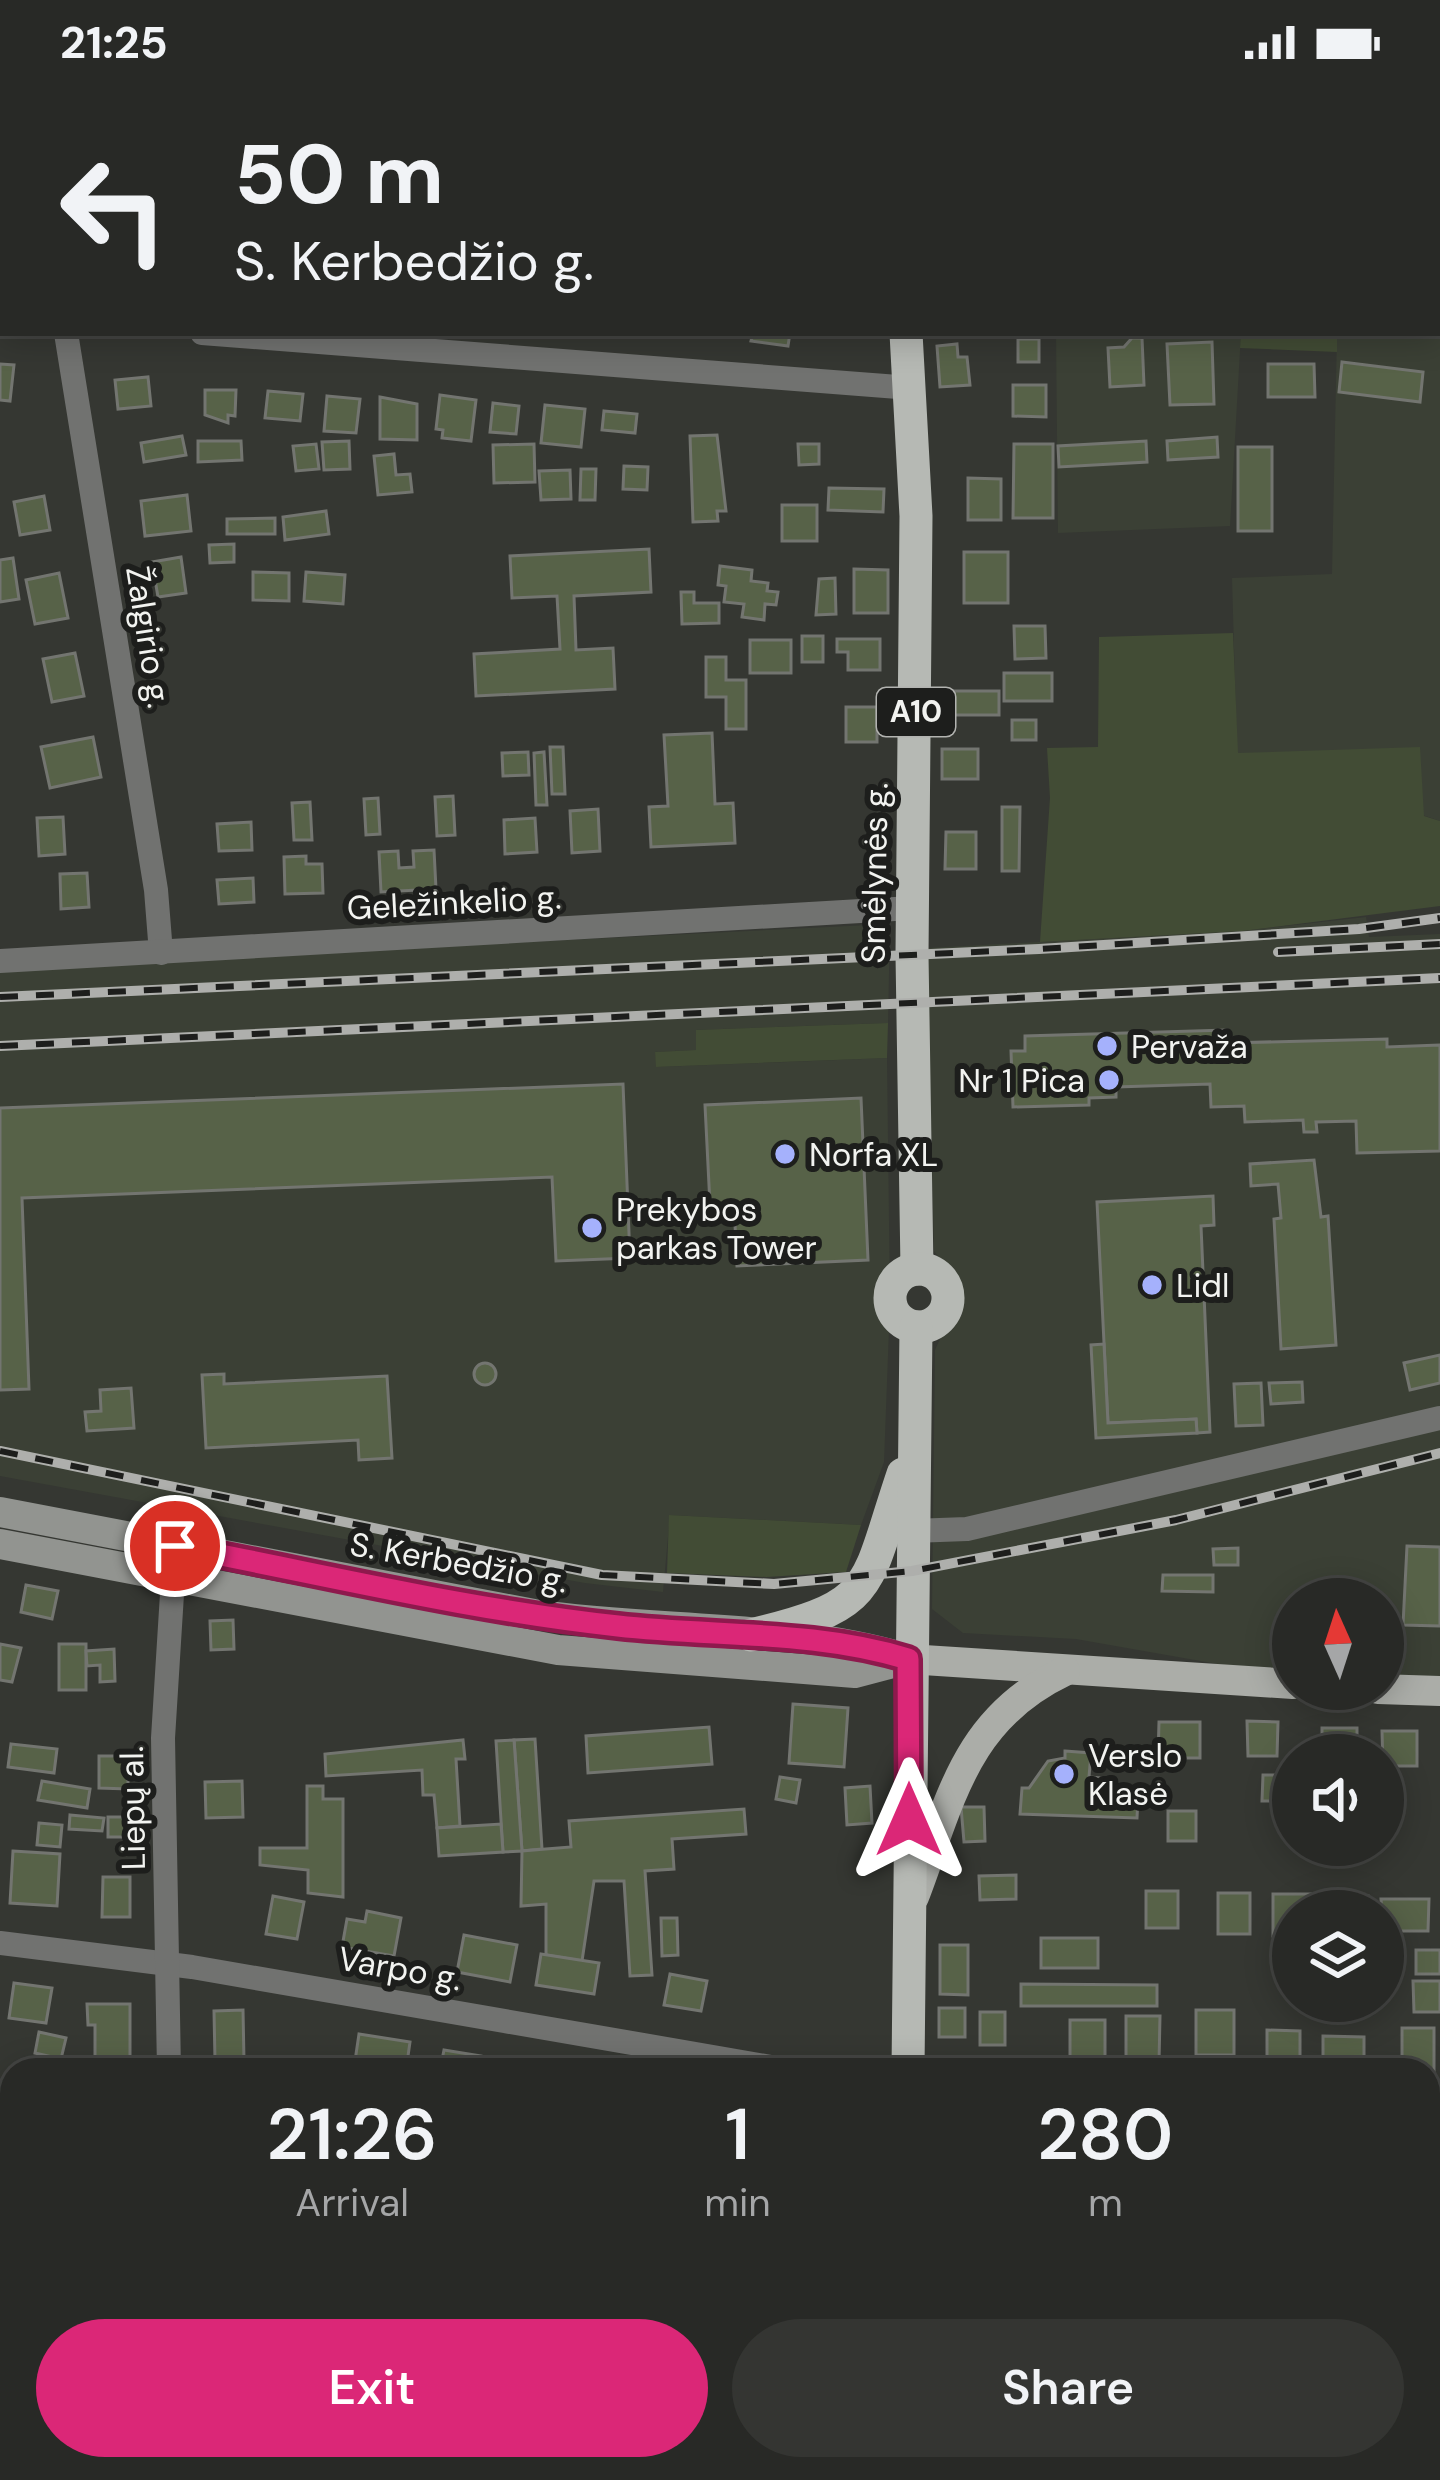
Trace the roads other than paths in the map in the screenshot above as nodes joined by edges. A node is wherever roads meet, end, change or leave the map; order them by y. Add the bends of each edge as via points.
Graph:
1 (66, 336) edge
2 (288, 336) edge
3 (906, 336) edge
4 (489, 343) edge
5 (911, 388) junction
6 (912, 908) junction
7 (161, 953) junction
8 (0, 961) edge
9 (1440, 1418) edge
10 (912, 1449) junction
11 (0, 1512) edge
12 (912, 1531) junction
13 (0, 1544) edge
14 (172, 1561) junction
15 (751, 1635) junction
16 (908, 1659) junction
17 (1070, 1669) junction
18 (1272, 1683) edge
19 (1404, 1690) edge
20 (1440, 1691) edge
21 (909, 1909) junction
22 (0, 1943) edge
23 (169, 1963) junction
24 (169, 2058) edge
25 (719, 2058) edge
26 (908, 2058) edge

1 - 7 street, Žalgirio g.
2 - 4 street
3 - 5 highway, Smėlynės g. / A10
4 - 5 street
5 - 6 highway, Smėlynės g. / A10
6 - 7 street, Geležinkelio g.
6 - 10 highway, Smėlynės g. / A10 via 917,1269 940,1279 947,1303 933,1324 916,1327
7 - 8 street, Geležinkelio g.
9 - 12 street via 967,1529
10 - 12 highway, Smėlynės g. / A10
10 - 15 highway via 879,1553 852,1599 812,1621
11 - 14 main road, S. Kerbedžio g.
12 - 16 highway, Smėlynės g. / A10
13 - 14 main road, S. Kerbedžio g.
14 - 15 main road, S. Kerbedžio g. via 534,1614
14 - 16 main road, S. Kerbedžio g. via 558,1650 855,1673
14 - 23 street, Liepų al. via 164,1738
15 - 16 main road, S. Kerbedžio g. via 855,1643
16 - 17 main road, S. Kerbedžio g.
16 - 21 highway, Smėlynės g. / A10
17 - 18 main road, S. Kerbedžio g.
17 - 21 main road via 1014,1699 987,1730 953,1791
19 - 20 main road
21 - 26 highway, Smėlynės g. / A10
22 - 23 street, Varpo g.
23 - 24 street, Liepų al.
23 - 25 street, Varpo g.

